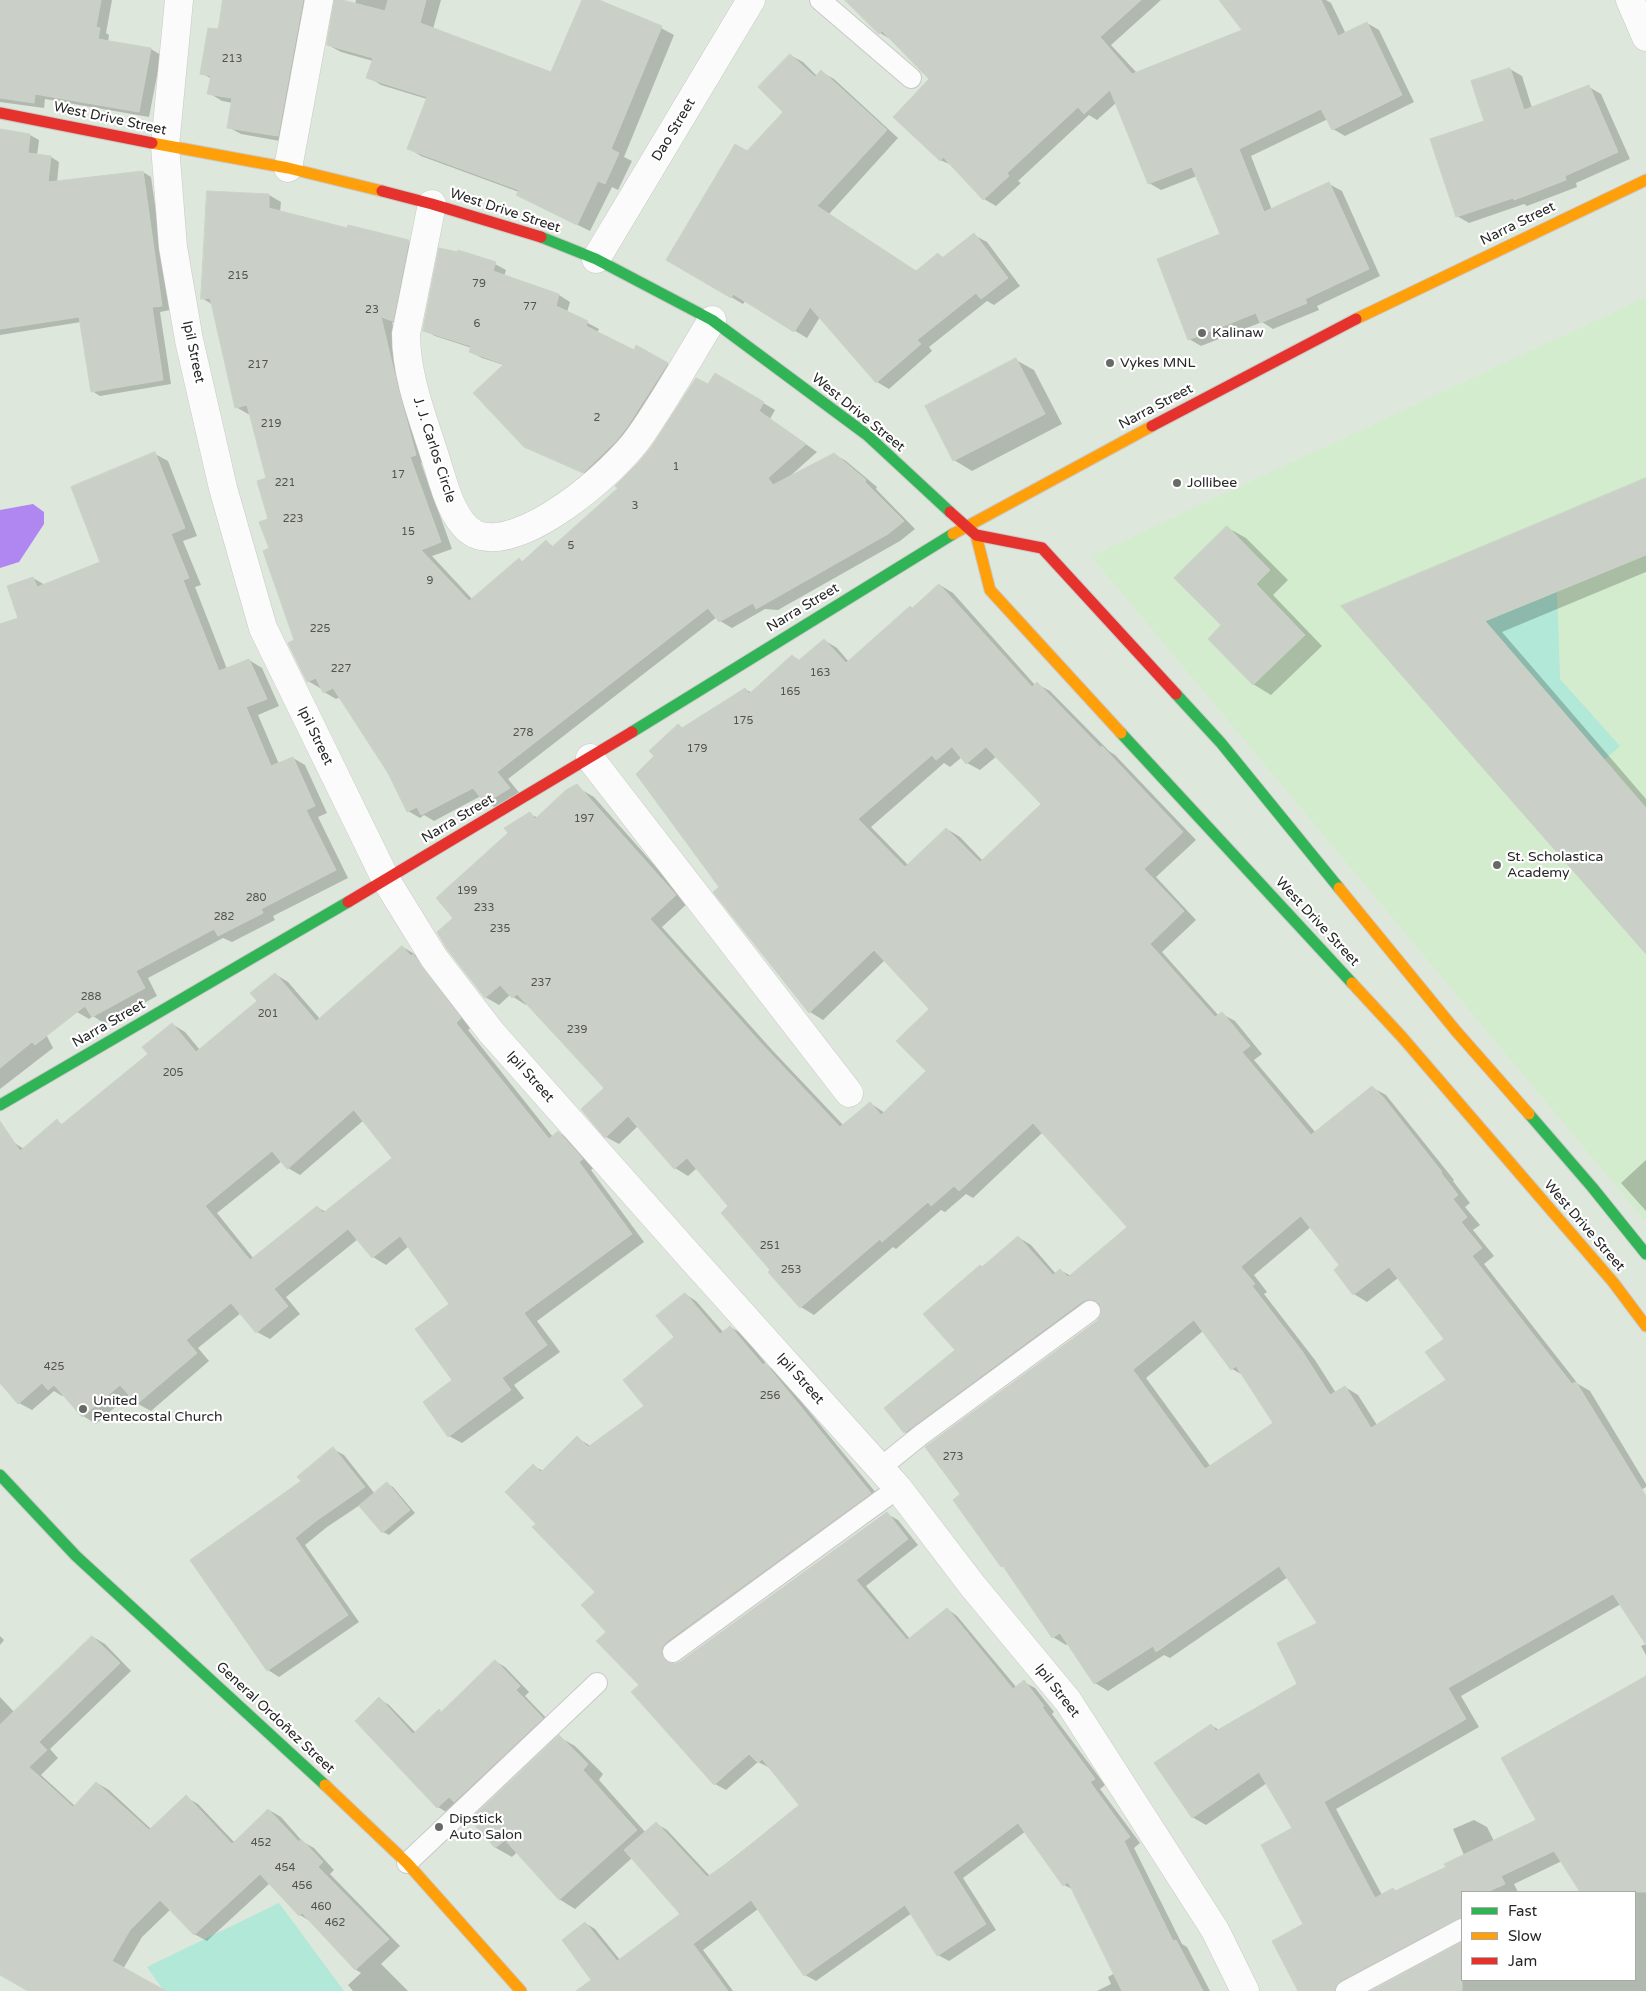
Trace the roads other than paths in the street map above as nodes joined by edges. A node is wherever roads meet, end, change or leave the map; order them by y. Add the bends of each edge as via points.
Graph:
1 (179, 0) edge
2 (319, 0) edge
3 (751, 0) edge
4 (820, 0) edge
5 (1630, 0) edge
6 (1646, 37) edge
7 (911, 78) dead end
8 (0, 113) edge
9 (165, 146) junction
10 (288, 168) junction
11 (1646, 180) edge
12 (432, 204) junction
13 (596, 259) junction
14 (712, 320) junction
15 (966, 526) junction
16 (976, 536) junction
17 (590, 758) junction
18 (386, 880) junction
19 (849, 1093) dead end
20 (0, 1105) edge
21 (1646, 1254) edge
22 (1090, 1311) dead end
23 (1646, 1326) edge
24 (880, 1468) junction
25 (0, 1475) edge
26 (898, 1488) junction
27 (673, 1652) dead end
28 (597, 1683) dead end
29 (407, 1863) junction
30 (1461, 1930) edge
31 (522, 1991) edge
32 (1246, 1991) edge
33 (1346, 1991) edge

1 - 9 street, Ipil Street
2 - 10 street
3 - 13 street, Dao Street
4 - 7 lane
5 - 6 street
8 - 9 street, West Drive Street
9 - 10 street, West Drive Street
9 - 18 street, Ipil Street via 173,247 189,340 223,488 262,628
10 - 12 street, West Drive Street
11 - 15 street, Narra Street via 1326,333
12 - 13 street, West Drive Street via 529,232
12 - 14 street, J. J. Carlos Circle via 406,334 406,356 448,499 460,521 474,534 495,538 517,533 548,518 596,482 639,438
13 - 14 street, West Drive Street
14 - 15 street, West Drive Street via 867,435
15 - 16 street, West Drive Street
15 - 17 street, Narra Street
16 - 21 street, West Drive Street via 1042,548 1221,743 1456,1031
16 - 23 street, West Drive Street via 990,590 1402,1037 1613,1282
17 - 18 street, Narra Street
17 - 19 street
18 - 20 street, Narra Street
18 - 24 street, Ipil Street via 434,958 491,1032
22 - 24 lane
24 - 26 street, Ipil Street
25 - 29 street, General Ordoñez Street via 76,1556
26 - 27 lane
26 - 32 street, Ipil Street via 972,1585 1068,1701 1215,1930
28 - 29 lane
29 - 31 street, General Ordoñez Street
30 - 33 lane

